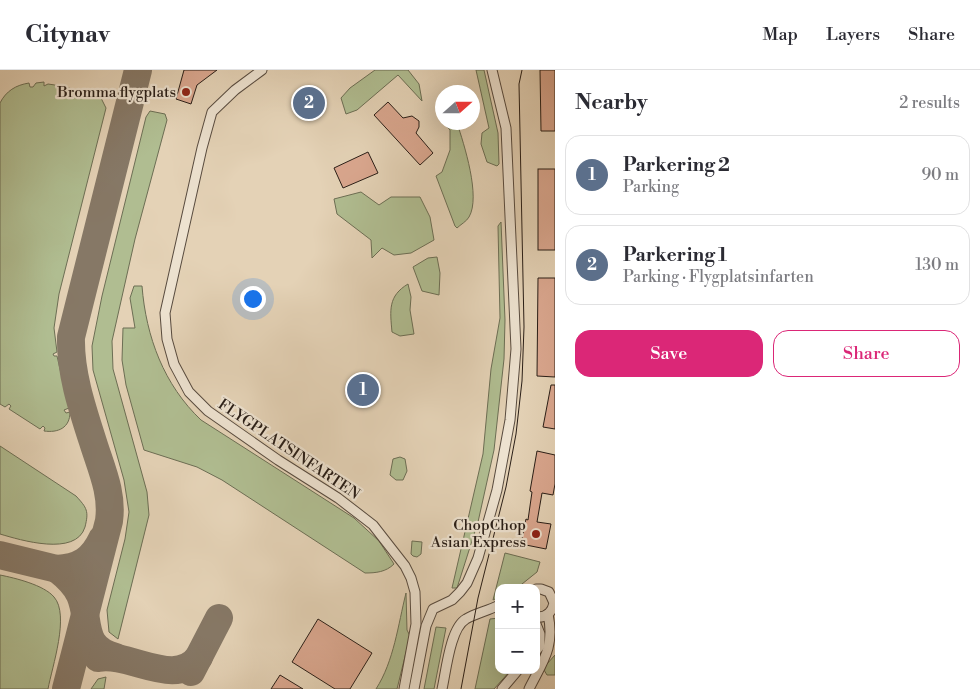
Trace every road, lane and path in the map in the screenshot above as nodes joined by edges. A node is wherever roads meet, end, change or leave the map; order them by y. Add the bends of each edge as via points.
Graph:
1 (262, 70) edge
2 (492, 70) edge
3 (540, 589) edge
4 (495, 608) edge
5 (488, 612) junction
6 (495, 612) edge
7 (548, 614) junction
8 (540, 617) edge
9 (515, 674) edge
10 (404, 689) edge
11 (414, 689) edge
12 (442, 689) edge
13 (502, 689) edge
14 (529, 689) edge

1 - 10 street, FLYGPLATSINFARTEN via 212,112 165,313 166,339 174,364 189,392 208,411 373,525 405,566 415,592 416,624
2 - 11 street via 506,128 516,349 510,420 497,490 478,558 460,592 433,610 426,626
3 - 7 street via 552,595 553,608
4 - 5 street
5 - 6 street
5 - 12 street via 464,620 454,633
7 - 8 street
7 - 14 street via 552,640
9 - 13 street

